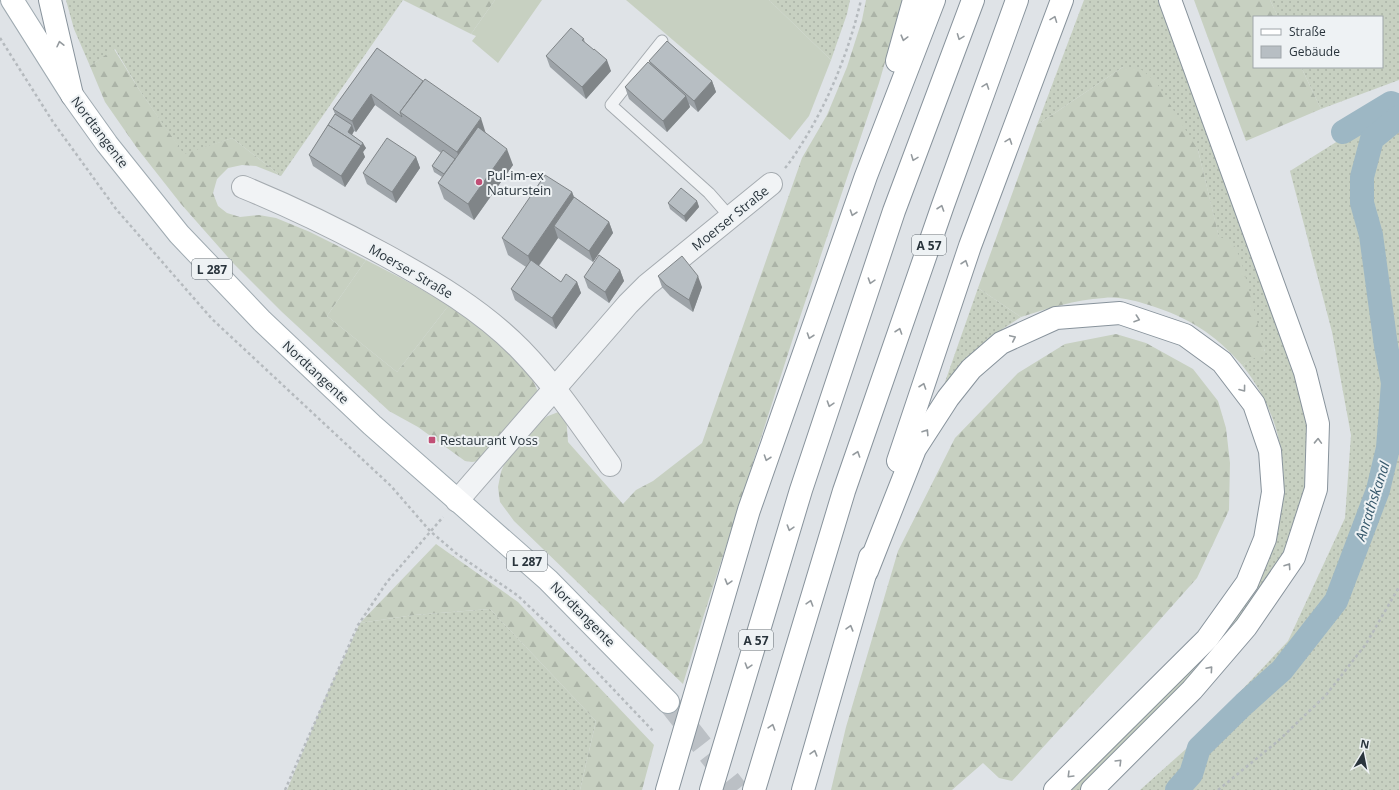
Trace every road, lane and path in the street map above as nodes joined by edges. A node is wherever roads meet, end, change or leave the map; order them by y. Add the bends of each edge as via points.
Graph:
1 (12, 0) edge
2 (50, 0) edge
3 (860, 0) edge
4 (914, 0) edge
5 (934, 0) edge
6 (973, 0) edge
7 (1018, 0) edge
8 (1062, 0) edge
9 (1170, 0) edge
10 (662, 41) dead end
11 (72, 95) junction
12 (866, 176) junction
13 (771, 184) joint
14 (243, 187) dead end
15 (731, 218) junction
16 (555, 389) junction
17 (610, 465) dead end
18 (457, 501) junction
19 (866, 571) junction
20 (1399, 587) edge
21 (668, 702) tunnel mouth
22 (654, 732) dead end
23 (285, 790) edge
24 (667, 790) edge
25 (711, 790) edge
26 (754, 790) edge
27 (803, 790) edge
28 (1055, 790) edge
29 (1092, 790) edge
30 (1218, 790) edge

1 - 11 main road, Nordtangente / L 287
11 -> 2 main road
3 - 13 path via 845,53 821,111 788,164
4 -> 12 main road
5 - 12 main road
6 -> 25 main road, A 57 via 894,211 809,468
26 -> 7 main road, A 57 via 844,491 943,205
19 -> 8 main road via 899,460 970,246
29 -> 9 main road via 1192,690 1246,627 1294,557 1316,489 1318,424 1305,372
10 - 15 lane via 612,105 709,193
11 - 18 main road, Nordtangente / L 287 via 107,144 179,234 262,321
12 -> 24 main road via 749,510
13 - 15 street, Moerser Straße
14 - 16 street, Moerser Straße via 289,206 368,246 456,297 521,350
15 - 16 street, Moerser Straße via 647,285
16 - 17 street, Moerser Straße
16 - 18 street, Moerser Straße
18 - 21 main road, Nordtangente / L 287 via 548,580
27 -> 19 main road
19 -> 28 main road via 915,449 948,398 971,369 1001,343 1056,318 1120,313 1184,335 1222,362 1254,404 1270,451 1273,492 1265,539 1247,583 1207,639
20 - 30 path via 1366,644 1326,695 1278,741
22 - 23 path via 595,670 517,595 457,554 430,531 387,582 358,625

